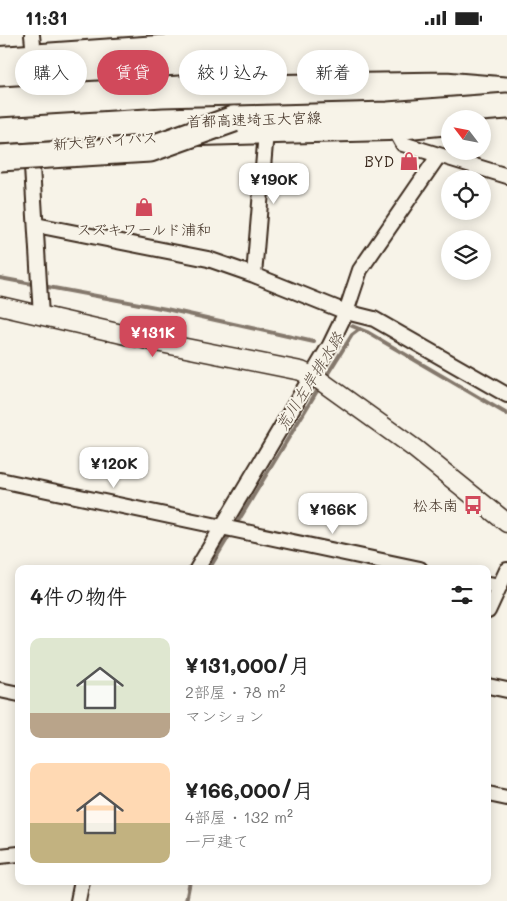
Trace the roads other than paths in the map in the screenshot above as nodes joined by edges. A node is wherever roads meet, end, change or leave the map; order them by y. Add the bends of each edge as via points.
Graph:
1 (273, 37) edge
2 (345, 37) edge
3 (507, 42) edge
4 (33, 45) edge
5 (0, 58) edge
6 (507, 63) edge
7 (507, 70) edge
8 (0, 73) edge
9 (0, 89) edge
10 (507, 106) edge
11 (507, 118) edge
12 (234, 119) junction
13 (491, 119) edge
14 (441, 124) edge
15 (394, 128) junction
16 (0, 131) edge
17 (266, 132) junction
18 (31, 145) junction
19 (0, 147) edge
20 (439, 155) junction
21 (0, 158) edge
22 (507, 175) edge
23 (36, 225) junction
24 (254, 275) junction
25 (0, 306) edge
26 (345, 314) junction
27 (41, 316) junction
28 (319, 380) junction
29 (507, 395) edge
30 (0, 480) edge
31 (507, 523) edge
32 (230, 528) junction
33 (200, 565) edge
34 (401, 565) edge
35 (507, 570) edge
36 (494, 585) edge
37 (491, 598) edge
38 (491, 687) edge
39 (0, 690) edge
40 (507, 691) edge
41 (15, 693) edge
42 (491, 795) edge
43 (507, 798) edge
44 (15, 854) edge
45 (0, 855) edge
46 (81, 885) edge
47 (78, 901) edge

1 - 2 highway
1 - 4 highway
2 - 3 highway
4 - 5 highway
6 - 8 highway via 447,58 178,63
7 - 9 highway via 180,78
10 - 12 highway, 首都高速埼玉大宮線 via 388,115
11 - 13 highway
12 - 16 highway, 首都高速埼玉大宮線, bridge
12 - 21 highway, bridge via 150,149
14 - 15 highway, 新大宮バイパス
15 - 17 highway, 新大宮バイパス
15 - 20 street via 403,144
17 - 18 highway, 新大宮バイパス via 165,135
17 - 24 street
18 - 19 highway, 新大宮バイパス
18 - 23 street
20 - 22 street
20 - 26 street via 360,270
23 - 24 street via 208,259
23 - 27 street
24 - 26 street
25 - 27 street
26 - 28 street
26 - 29 street via 374,319
27 - 28 street via 279,365
28 - 31 street via 414,448
28 - 32 street
30 - 32 street
32 - 33 street
32 - 34 street
35 - 36 street
36 - 37 street
38 - 40 street
39 - 41 street
42 - 43 street
44 - 45 street
46 - 47 street

